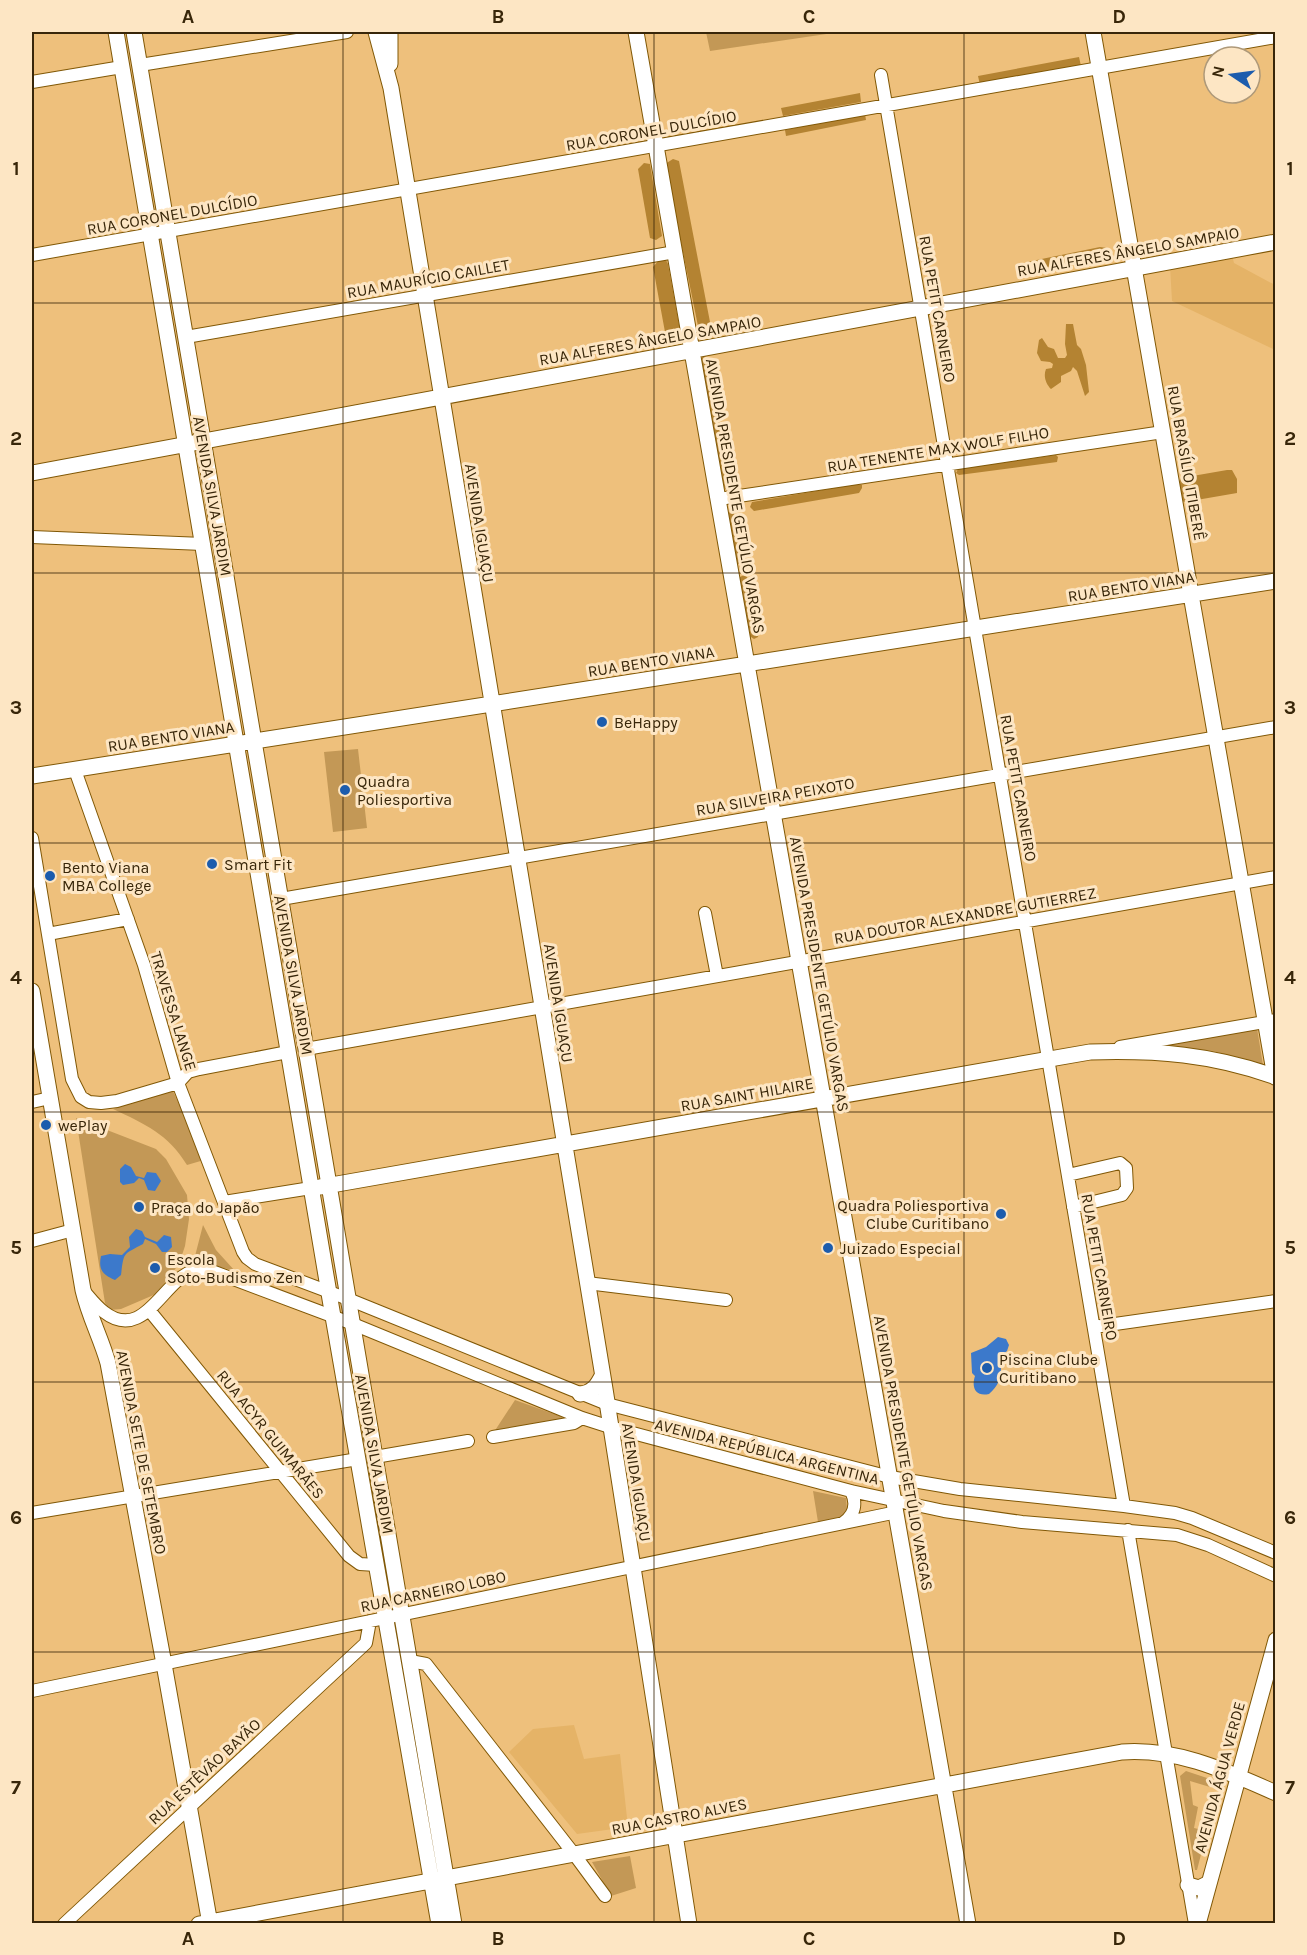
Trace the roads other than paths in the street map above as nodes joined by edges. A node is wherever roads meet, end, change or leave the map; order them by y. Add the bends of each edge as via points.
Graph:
1 (116, 32) edge
2 (134, 32) edge
3 (347, 32) edge
4 (376, 32) edge
5 (390, 32) edge
6 (636, 32) edge
7 (1093, 32) edge
8 (1275, 37) edge
9 (140, 65) junction
10 (122, 67) junction
11 (1099, 68) junction
12 (881, 75) dead end
13 (32, 82) edge
14 (391, 88) junction
15 (886, 105) junction
16 (656, 145) junction
17 (407, 189) junction
18 (168, 231) junction
19 (151, 234) junction
20 (1275, 242) edge
21 (675, 252) junction
22 (32, 255) edge
23 (1134, 269) junction
24 (425, 295) junction
25 (162, 299) junction
26 (921, 308) junction
27 (183, 318) junction
28 (186, 337) junction
29 (692, 350) junction
30 (441, 397) junction
31 (1163, 432) junction
32 (203, 441) junction
33 (186, 444) junction
34 (947, 464) junction
35 (32, 473) edge
36 (719, 499) junction
37 (32, 537) edge
38 (203, 544) junction
39 (1275, 581) edge
40 (1191, 595) junction
41 (233, 617) junction
42 (975, 628) junction
43 (218, 632) junction
44 (748, 664) junction
45 (492, 704) junction
46 (1275, 727) edge
47 (1216, 737) junction
48 (254, 742) junction
49 (237, 744) junction
50 (75, 770) junction
51 (1000, 774) junction
52 (32, 777) edge
53 (774, 813) junction
54 (251, 830) junction
55 (32, 838) edge
56 (517, 858) junction
57 (275, 863) junction
58 (1275, 877) edge
59 (1241, 883) junction
60 (281, 899) junction
61 (705, 913) dead end
62 (128, 919) junction
63 (1025, 921) junction
64 (285, 924) junction
65 (48, 934) junction
66 (271, 949) junction
67 (800, 962) junction
68 (717, 976) junction
69 (32, 991) edge
70 (542, 1007) junction
71 (1270, 1021) edge
72 (306, 1049) junction
73 (288, 1052) junction
74 (1090, 1052) junction
75 (1048, 1059) junction
76 (1275, 1078) edge
77 (178, 1083) junction
78 (50, 1098) junction
79 (824, 1099) junction
80 (32, 1102) edge
81 (564, 1144) junction
82 (1068, 1175) junction
83 (329, 1185) junction
84 (311, 1188) junction
85 (224, 1202) junction
86 (1073, 1207) junction
87 (73, 1230) junction
88 (32, 1241) edge
89 (247, 1258) joint
90 (587, 1283) junction
91 (83, 1290) junction
92 (329, 1292) junction
93 (348, 1299) junction
94 (726, 1300) dead end
95 (1275, 1301) edge
96 (150, 1310) junction
97 (333, 1317) junction
98 (352, 1324) junction
99 (1094, 1328) junction
100 (357, 1353) junction
101 (602, 1376) junction
102 (343, 1377) junction
103 (580, 1394) junction
104 (607, 1404) junction
105 (582, 1418) junction
106 (610, 1427) junction
107 (494, 1437) dead end
108 (468, 1441) dead end
109 (375, 1457) junction
110 (358, 1460) junction
111 (280, 1472) junction
112 (890, 1477) junction
113 (851, 1491) junction
114 (133, 1496) junction
115 (896, 1506) junction
116 (1124, 1506) junction
117 (32, 1513) edge
118 (841, 1524) junction
119 (1128, 1530) junction
120 (1275, 1553) edge
121 (376, 1565) junction
122 (632, 1567) junction
123 (1275, 1576) edge
124 (402, 1615) junction
125 (377, 1620) junction
126 (388, 1638) junction
127 (1275, 1640) edge
128 (366, 1643) junction
129 (410, 1661) junction
130 (164, 1664) junction
131 (32, 1691) edge
132 (1166, 1753) junction
133 (1238, 1777) junction
134 (944, 1785) junction
135 (1275, 1793) edge
136 (189, 1807) junction
137 (675, 1835) junction
138 (574, 1854) junction
139 (447, 1878) junction
140 (430, 1881) junction
141 (1209, 1883) junction
142 (1188, 1885) junction
143 (605, 1896) dead end
144 (64, 1923) edge
145 (206, 1923) edge
146 (439, 1923) edge
147 (454, 1923) edge
148 (689, 1923) edge
149 (968, 1923) edge
150 (1196, 1923) edge

1 - 10 main road, AVENIDA SILVA JARDIM
2 - 9 main road, AVENIDA SILVA JARDIM
3 - 9 street
4 - 14 main road, AVENIDA IGUAÇU
5 - 14 main road, AVENIDA IGUAÇU
6 - 16 main road, AVENIDA PRESIDENTE GETÚLIO VARGAS
7 - 11 main road, RUA BRASÍLIO ITIBERÊ
8 - 11 street, RUA CORONEL DULCÍDIO
9 - 18 main road, AVENIDA SILVA JARDIM
10 - 13 street
10 - 19 main road, AVENIDA SILVA JARDIM
11 - 15 street, RUA CORONEL DULCÍDIO
11 - 23 main road, RUA BRASÍLIO ITIBERÊ
12 - 15 street, RUA PETIT CARNEIRO
14 - 17 main road, AVENIDA IGUAÇU
15 - 16 street, RUA CORONEL DULCÍDIO
15 - 26 street, RUA PETIT CARNEIRO
16 - 17 street, RUA CORONEL DULCÍDIO
16 - 21 main road, AVENIDA PRESIDENTE GETÚLIO VARGAS
17 - 18 street, RUA CORONEL DULCÍDIO
17 - 24 main road, AVENIDA IGUAÇU
18 - 19 street, RUA CORONEL DULCÍDIO
18 - 27 main road, AVENIDA SILVA JARDIM
19 - 22 street, RUA CORONEL DULCÍDIO
19 - 25 main road, AVENIDA SILVA JARDIM
20 - 23 main road, RUA ALFERES ÂNGELO SAMPAIO
21 - 24 street, RUA MAURÍCIO CAILLET
21 - 29 main road, AVENIDA PRESIDENTE GETÚLIO VARGAS
23 - 26 main road, RUA ALFERES ÂNGELO SAMPAIO
23 - 31 main road, RUA BRASÍLIO ITIBERÊ
24 - 28 street, RUA MAURÍCIO CAILLET
24 - 30 main road, AVENIDA IGUAÇU
25 - 27 main road
25 - 33 main road, AVENIDA SILVA JARDIM
26 - 29 main road, RUA ALFERES ÂNGELO SAMPAIO
26 - 34 street, RUA PETIT CARNEIRO
27 - 28 main road, AVENIDA SILVA JARDIM
28 - 32 main road, AVENIDA SILVA JARDIM
29 - 30 main road, RUA ALFERES ÂNGELO SAMPAIO
29 - 36 main road, AVENIDA PRESIDENTE GETÚLIO VARGAS
30 - 32 main road, RUA ALFERES ÂNGELO SAMPAIO
30 - 45 main road, AVENIDA IGUAÇU
31 - 34 street, RUA TENENTE MAX WOLF FILHO
31 - 40 main road, RUA BRASÍLIO ITIBERÊ
32 - 33 main road, RUA ALFERES ÂNGELO SAMPAIO
32 - 41 main road, AVENIDA SILVA JARDIM
33 - 35 main road, RUA ALFERES ÂNGELO SAMPAIO
33 - 38 main road, AVENIDA SILVA JARDIM
34 - 36 street, RUA TENENTE MAX WOLF FILHO
34 - 42 street, RUA PETIT CARNEIRO
36 - 44 main road, AVENIDA PRESIDENTE GETÚLIO VARGAS
37 - 38 street
38 - 43 main road, AVENIDA SILVA JARDIM
39 - 40 main road, RUA BENTO VIANA
40 - 42 main road, RUA BENTO VIANA
40 - 47 main road, RUA BRASÍLIO ITIBERÊ
41 - 43 main road
41 - 48 main road, AVENIDA SILVA JARDIM
42 - 44 main road, RUA BENTO VIANA
42 - 51 street, RUA PETIT CARNEIRO
43 - 49 main road, AVENIDA SILVA JARDIM
44 - 45 main road, RUA BENTO VIANA
44 - 53 main road, AVENIDA PRESIDENTE GETÚLIO VARGAS
45 - 48 main road, RUA BENTO VIANA
45 - 56 main road, AVENIDA IGUAÇU
46 - 47 street, RUA SILVEIRA PEIXOTO
47 - 51 street, RUA SILVEIRA PEIXOTO
47 - 59 main road, RUA BRASÍLIO ITIBERÊ
48 - 49 main road, RUA BENTO VIANA
48 - 57 main road, AVENIDA SILVA JARDIM
49 - 50 main road, RUA BENTO VIANA
49 - 54 main road, AVENIDA SILVA JARDIM
50 - 52 main road, RUA BENTO VIANA
50 - 62 street, TRAVESSA LANGE
51 - 53 street, RUA SILVEIRA PEIXOTO
51 - 63 street, RUA PETIT CARNEIRO
53 - 56 street, RUA SILVEIRA PEIXOTO
53 - 67 main road, AVENIDA PRESIDENTE GETÚLIO VARGAS
54 - 57 main road
54 - 66 main road, AVENIDA SILVA JARDIM
55 - 65 street
56 - 60 street, RUA SILVEIRA PEIXOTO
56 - 70 main road, AVENIDA IGUAÇU
57 - 60 main road, AVENIDA SILVA JARDIM
58 - 59 street, RUA DOUTOR ALEXANDRE GUTIERREZ
59 - 63 street, RUA DOUTOR ALEXANDRE GUTIERREZ
59 - 71 main road, RUA BRASÍLIO ITIBERÊ
60 - 64 main road, AVENIDA SILVA JARDIM
61 - 68 street
62 - 65 street
62 - 77 street, TRAVESSA LANGE
63 - 67 street, RUA DOUTOR ALEXANDRE GUTIERREZ
63 - 75 street, RUA PETIT CARNEIRO
64 - 66 main road
64 - 72 main road, AVENIDA SILVA JARDIM
65 - 77 street via 72,1079 81,1097 101,1103 117,1101
66 - 73 main road, AVENIDA SILVA JARDIM
67 - 68 street, RUA DOUTOR ALEXANDRE GUTIERREZ
67 - 79 main road, AVENIDA PRESIDENTE GETÚLIO VARGAS
68 - 70 street, RUA DOUTOR ALEXANDRE GUTIERREZ
69 - 78 main road, AVENIDA SETE DE SETEMBRO
70 - 72 street, RUA DOUTOR ALEXANDRE GUTIERREZ
70 - 81 main road, AVENIDA IGUAÇU
71 - 74 street, RUA SAINT HILAIRE
71 - 76 main road, RUA BRASÍLIO ITIBERÊ
72 - 83 main road, AVENIDA SILVA JARDIM
73 - 77 street via 188,1072
73 - 84 main road, AVENIDA SILVA JARDIM
74 - 75 main road, RUA SAINT HILAIRE
74 - 76 main road via 1184,1054 1233,1063
75 - 79 main road, RUA SAINT HILAIRE
75 - 82 street, RUA PETIT CARNEIRO
77 - 85 street, TRAVESSA LANGE
78 - 80 street
78 - 87 main road, AVENIDA SETE DE SETEMBRO
79 - 81 main road, RUA SAINT HILAIRE
79 - 112 main road, AVENIDA PRESIDENTE GETÚLIO VARGAS
81 - 83 main road, RUA SAINT HILAIRE
81 - 90 main road, AVENIDA IGUAÇU
82 - 86 street, RUA PETIT CARNEIRO
82 - 86 street via 1120,1163 1126,1168 1127,1188 1122,1195
83 - 84 main road, RUA SAINT HILAIRE
83 - 93 main road, AVENIDA SILVA JARDIM
84 - 85 street, RUA SAINT HILAIRE
84 - 92 main road, AVENIDA SILVA JARDIM
85 - 89 street, TRAVESSA LANGE
86 - 99 street, RUA PETIT CARNEIRO
87 - 88 street
87 - 91 main road, AVENIDA SETE DE SETEMBRO
89 - 92 street, AVENIDA REPÚBLICA ARGENTINA
90 - 94 street
90 - 101 main road, AVENIDA IGUAÇU
91 - 96 street via 114,1317 131,1319
91 - 114 main road, AVENIDA SETE DE SETEMBRO via 108,1364
92 - 93 street, AVENIDA REPÚBLICA ARGENTINA
92 - 97 main road, AVENIDA SILVA JARDIM
93 - 98 main road, AVENIDA SILVA JARDIM
93 - 103 street, AVENIDA REPÚBLICA ARGENTINA
95 - 99 street
96 - 97 street, AVENIDA REPÚBLICA ARGENTINA via 175,1282 193,1270 202,1270
96 - 111 street, RUA ACYR GUIMARÃES
97 - 98 street, AVENIDA REPÚBLICA ARGENTINA
97 - 102 main road, AVENIDA SILVA JARDIM
98 - 100 main road, AVENIDA SILVA JARDIM
98 - 105 street, AVENIDA REPÚBLICA ARGENTINA
99 - 116 street, RUA PETIT CARNEIRO
100 - 102 main road
100 - 109 main road, AVENIDA SILVA JARDIM
101 - 103 main road via 593,1390
101 - 104 main road, AVENIDA IGUAÇU
102 - 110 main road, AVENIDA SILVA JARDIM
103 - 104 street, AVENIDA REPÚBLICA ARGENTINA
104 - 106 main road, AVENIDA IGUAÇU
104 - 112 street, AVENIDA REPÚBLICA ARGENTINA
105 - 106 street, AVENIDA REPÚBLICA ARGENTINA
105 - 107 street via 574,1424
106 - 113 street, AVENIDA REPÚBLICA ARGENTINA
106 - 122 main road, AVENIDA IGUAÇU
108 - 109 street
109 - 124 main road, AVENIDA SILVA JARDIM
110 - 111 street
110 - 121 main road, AVENIDA SILVA JARDIM
111 - 114 street
111 - 121 street, RUA ACYR GUIMARÃES via 349,1556 360,1564
112 - 115 main road, AVENIDA PRESIDENTE GETÚLIO VARGAS
112 - 116 street, AVENIDA REPÚBLICA ARGENTINA via 969,1490
113 - 115 street, AVENIDA REPÚBLICA ARGENTINA
113 - 118 street via 855,1506 848,1520
114 - 117 street
114 - 130 main road, AVENIDA SETE DE SETEMBRO
115 - 118 street, RUA CARNEIRO LOBO
115 - 119 street, AVENIDA REPÚBLICA ARGENTINA
115 - 134 main road, AVENIDA PRESIDENTE GETÚLIO VARGAS
116 - 120 street, AVENIDA REPÚBLICA ARGENTINA via 1184,1515
118 - 122 street, RUA CARNEIRO LOBO
119 - 123 street, AVENIDA REPÚBLICA ARGENTINA via 1193,1540
119 - 132 street
121 - 125 main road, AVENIDA SILVA JARDIM
122 - 124 street, RUA CARNEIRO LOBO
122 - 137 main road, AVENIDA IGUAÇU
124 - 125 street, RUA CARNEIRO LOBO
124 - 129 main road, AVENIDA SILVA JARDIM
125 - 126 main road, AVENIDA SILVA JARDIM
125 - 128 street
125 - 130 street, RUA CARNEIRO LOBO
126 - 128 street
126 - 140 main road, AVENIDA SILVA JARDIM
127 - 133 main road, AVENIDA ÁGUA VERDE
128 - 136 street, RUA ESTÊVÃO BAYÃO
129 - 138 street via 426,1664
129 - 139 main road, AVENIDA SILVA JARDIM
130 - 131 street, RUA CARNEIRO LOBO
130 - 136 main road, AVENIDA SETE DE SETEMBRO
132 - 133 main road, RUA CASTRO ALVES
132 - 134 main road, RUA CASTRO ALVES via 1122,1752
132 - 142 street
133 - 135 main road, RUA CASTRO ALVES
133 - 141 main road, AVENIDA ÁGUA VERDE
134 - 137 main road, RUA CASTRO ALVES
134 - 149 main road, AVENIDA PRESIDENTE GETÚLIO VARGAS
136 - 144 street, RUA ESTÊVÃO BAYÃO
136 - 145 main road, AVENIDA SETE DE SETEMBRO
137 - 138 main road, RUA CASTRO ALVES
137 - 148 main road, AVENIDA IGUAÇU
138 - 139 main road, RUA CASTRO ALVES
138 - 143 street
139 - 140 main road, RUA CASTRO ALVES
139 - 147 main road, AVENIDA SILVA JARDIM
140 - 145 main road, RUA CASTRO ALVES
140 - 146 main road, AVENIDA SILVA JARDIM
141 - 142 main road via 1199,1888
141 - 150 main road, AVENIDA ÁGUA VERDE
142 - 150 street

